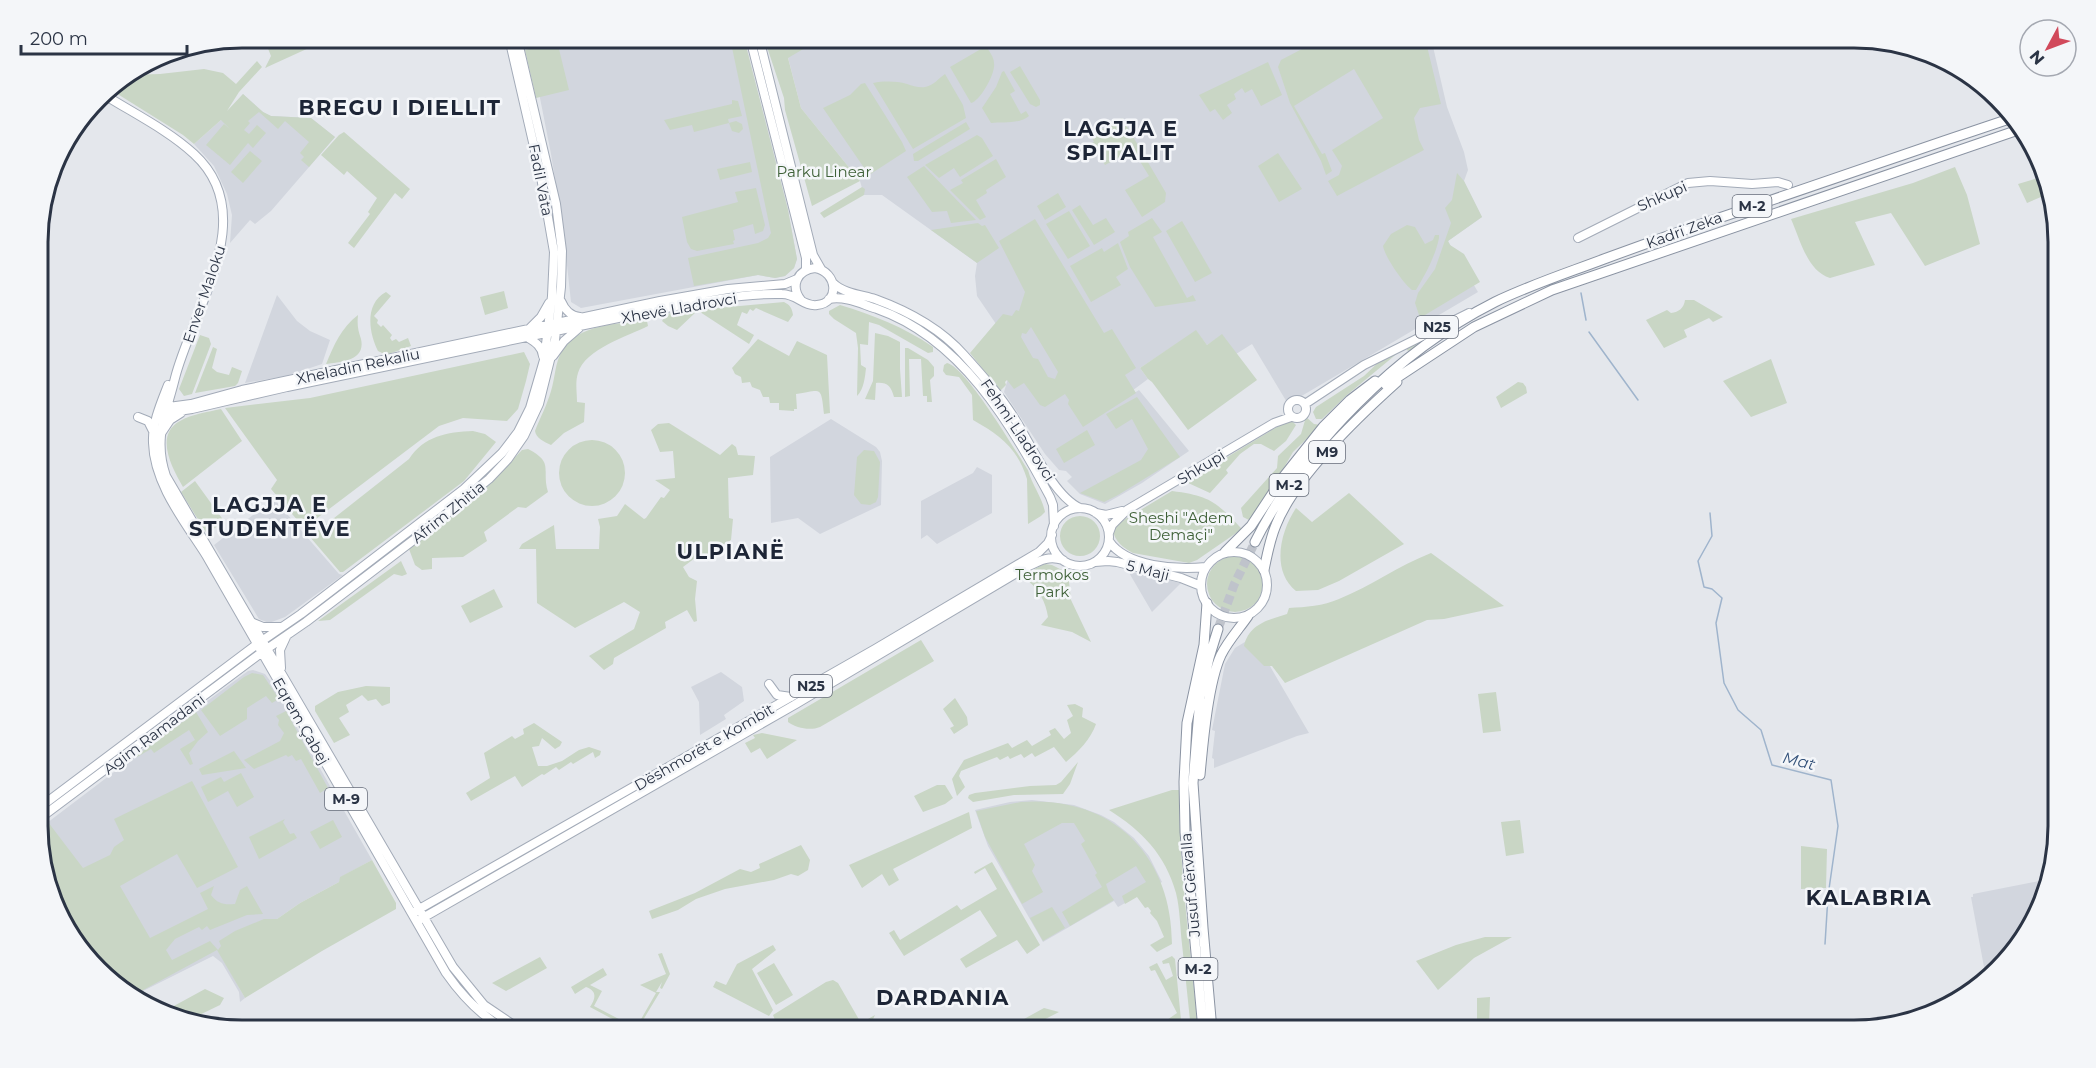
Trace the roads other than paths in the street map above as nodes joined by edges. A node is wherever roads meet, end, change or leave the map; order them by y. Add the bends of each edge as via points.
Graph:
1 (511, 48) edge
2 (519, 48) edge
3 (753, 48) edge
4 (762, 48) edge
5 (111, 99) edge
6 (2005, 120) edge
7 (2013, 132) edge
8 (1788, 185) dead end
9 (1578, 238) dead end
10 (821, 269) junction
11 (806, 270) junction
12 (797, 279) junction
13 (833, 283) junction
14 (556, 297) junction
15 (829, 299) junction
16 (801, 300) junction
17 (1492, 304) junction
18 (588, 317) junction
19 (580, 327) junction
20 (553, 328) junction
21 (526, 333) junction
22 (1425, 358) junction
23 (547, 362) junction
24 (1402, 363) junction
25 (176, 371) junction
26 (171, 388) junction
27 (1305, 404) junction
28 (192, 406) junction
29 (162, 411) junction
30 (1289, 413) junction
31 (138, 417) dead end
32 (1330, 434) junction
33 (157, 435) junction
34 (1080, 508) junction
35 (1127, 510) junction
36 (1096, 513) junction
37 (1053, 531) junction
38 (1109, 537) junction
39 (1255, 542) tunnel mouth
40 (1225, 552) junction
41 (1063, 560) junction
42 (1093, 563) junction
43 (1206, 567) junction
44 (1264, 570) junction
45 (1201, 586) junction
46 (1207, 603) junction
47 (1248, 616) junction
48 (247, 622) junction
49 (284, 626) junction
50 (1218, 630) tunnel mouth
51 (289, 634) junction
52 (259, 643) junction
53 (264, 651) junction
54 (238, 660) junction
55 (237, 671) junction
56 (279, 675) junction
57 (769, 684) dead end
58 (792, 697) junction
59 (1200, 698) junction
60 (48, 801) edge
61 (1185, 811) junction
62 (48, 812) edge
63 (1196, 822) junction
64 (415, 912) junction
65 (419, 920) junction
66 (491, 1020) edge
67 (505, 1020) edge
68 (1202, 1020) edge
69 (1211, 1020) edge

1 - 14 main road, Fadil Vata via 543,188 554,252
2 - 14 main road, Fadil Vata via 556,204 562,251
3 - 11 main road
4 - 10 main road via 813,255
5 - 25 main road, Enver Maloku via 194,153 220,195 225,222 223,242
6 - 17 highway, Kadri Zeka / M-2 via 1671,234 1543,280
7 - 22 highway, Kadri Zeka / M-2 via 1552,290 1491,318
8 - 9 main road, Shkupi via 1688,183
10 - 11 main road
10 - 13 main road
11 - 12 main road
12 - 16 main road via 796,290
12 - 18 main road, Xhevë Lladrovci via 785,284 696,294
13 - 15 main road
13 - 34 main road, Fehmi Lladrovci via 907,313 953,344 1003,402 1062,496
14 - 18 main road via 571,314
14 - 20 main road, Fadil Vata
14 - 21 main road
15 - 16 main road via 816,306
15 - 37 main road, Fehmi Lladrovci via 845,299 888,313 947,351 985,394 1023,451 1050,497
16 - 19 main road, Xhevë Lladrovci via 785,294 729,298
17 - 24 highway, Kadri Zeka / M-2
17 - 27 main road, Shkupi / N25 via 1383,354
18 - 20 main road, Xhevë Lladrovci
19 - 20 main road, Xhevë Lladrovci
19 - 23 main road
20 - 21 main road, Xheladin Rekaliu
20 - 23 main road, Afrim Zhitia
21 - 23 main road via 537,343
21 - 28 main road, Xheladin Rekaliu
22 - 32 highway, M-2 via 1390,382
22 - 44 highway, M9 via 1311,470 1276,524
23 - 49 main road, Afrim Zhitia via 522,424 483,473
23 - 51 main road, Afrim Zhitia via 543,393 532,423 489,480
24 - 32 highway, M-2
24 - 40 highway, M9 via 1363,389 1323,427 1251,526
25 - 26 main road, Enver Maloku
25 - 29 main road, Enver Maloku via 171,376
26 - 28 main road via 179,402
26 - 29 main road, Enver Maloku
27 - 30 main road, Shkupi / N25 via 1294,400
27 - 30 main road, Shkupi / N25 via 1303,416 1298,418
28 - 29 main road, Xheladin Rekaliu
28 - 33 main road via 177,414
29 - 33 main road, Eqrem Çabej
30 - 35 main road, Shkupi / N25
31 - 33 main road via 148,421
32 - 39 highway, M-2 via 1284,492
33 - 48 main road, Eqrem Çabej via 166,476
34 - 36 main road
34 - 37 main road via 1064,513
35 - 36 main road, Shkupi / N25
35 - 38 main road, Shkupi / N25 via 1112,525
36 - 38 main road via 1103,519
37 - 41 main road via 1056,552
37 - 58 main road, Dëshmorët e Kombit / N25 via 1039,552
38 - 42 main road via 1106,550
38 - 43 main road, 5 Maji via 1116,550 1131,559 1181,569
40 - 43 main road
40 - 44 main road via 1250,555
41 - 42 main road via 1076,565
41 - 65 main road, Dëshmorët e Kombit / N25 via 1042,559 1025,568
42 - 45 main road, 5 Maji via 1117,562
43 - 45 main road
44 - 47 main road via 1267,581 1263,603
45 - 46 main road
46 - 47 main road via 1225,617
46 - 61 highway via 1204,645 1187,723
47 - 63 highway via 1221,654 1214,676
48 - 49 main road via 272,628
48 - 52 main road, Eqrem Çabej
48 - 54 main road via 249,640
49 - 52 main road, Afrim Zhitia
50 - 59 highway
51 - 53 main road, Afrim Zhitia
51 - 56 main road via 280,650
52 - 53 main road, Eqrem Çabej / M-9
52 - 54 main road, Agim Ramadani
53 - 55 main road, Agim Ramadani
53 - 56 main road, Eqrem Çabej / M-9
54 - 60 main road, Agim Ramadani
55 - 56 main road via 259,665
55 - 62 main road, Agim Ramadani
56 - 64 main road, Eqrem Çabej / M-9
57 - 58 main road via 777,695
58 - 64 main road, Dëshmorët e Kombit / N25
59 - 61 highway, M-2
59 - 63 highway, M-2 via 1193,783
61 - 68 highway, Jusuf Gërvalla / M-2
63 - 69 highway, Jusuf Gërvalla / M-2
64 - 65 main road, M-9
65 - 66 main road, M-9 via 456,987
65 - 67 main road, M-9 via 475,996

